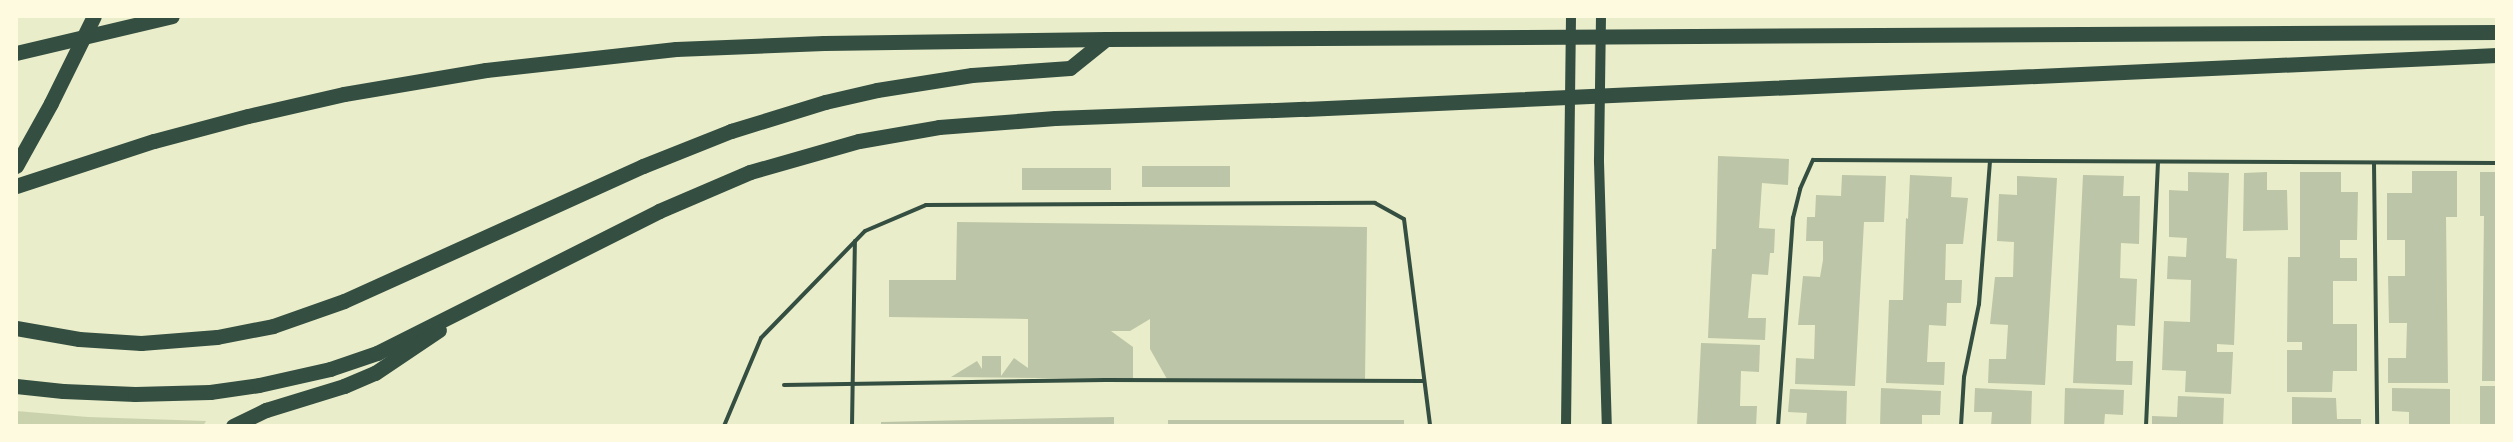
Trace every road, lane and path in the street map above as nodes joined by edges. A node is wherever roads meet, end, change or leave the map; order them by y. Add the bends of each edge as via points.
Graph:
1 (94, 16) edge
2 (172, 16) edge
3 (1571, 16) edge
4 (1601, 16) edge
5 (2497, 32) edge
6 (1106, 39) junction
7 (16, 52) edge
8 (2497, 55) edge
9 (1990, 161) junction
10 (2158, 162) junction
11 (2374, 163) junction
12 (2497, 163) edge
13 (16, 166) edge
14 (16, 186) edge
15 (855, 242) junction
16 (484, 299) junction
17 (16, 328) edge
18 (1424, 382) junction
19 (853, 384) junction
20 (784, 385) dead end
21 (16, 386) edge
22 (233, 426) edge
23 (724, 426) edge
24 (852, 426) edge
25 (1430, 426) edge
26 (1566, 426) edge
27 (1606, 426) edge
28 (1778, 426) edge
29 (1961, 426) edge
30 (2146, 426) edge
31 (2377, 426) edge

1 - 13 highway
2 - 7 highway
3 - 26 main road
4 - 27 main road via 1599,162
5 - 6 highway
6 - 14 highway via 722,46 496,68 296,104 154,141
6 - 17 highway via 1070,68 972,75 885,88 740,128 643,166 344,301 273,326 217,337 141,343 79,339
8 - 16 highway via 1055,118 939,127 859,141 750,172 659,211
9 - 10 lane
9 - 28 lane via 1813,160 1800,188 1793,218
9 - 29 lane via 1979,304 1964,378
10 - 11 lane
10 - 30 lane
11 - 12 lane
11 - 31 lane
15 - 18 lane via 865,231 926,205 1375,203 1404,219
15 - 19 lane
15 - 23 lane via 761,338
16 - 21 highway via 377,353 330,369 267,384 210,392 160,394
16 - 22 highway via 375,373 266,410
18 - 19 lane via 1105,380
18 - 25 lane
19 - 20 lane
19 - 24 lane

